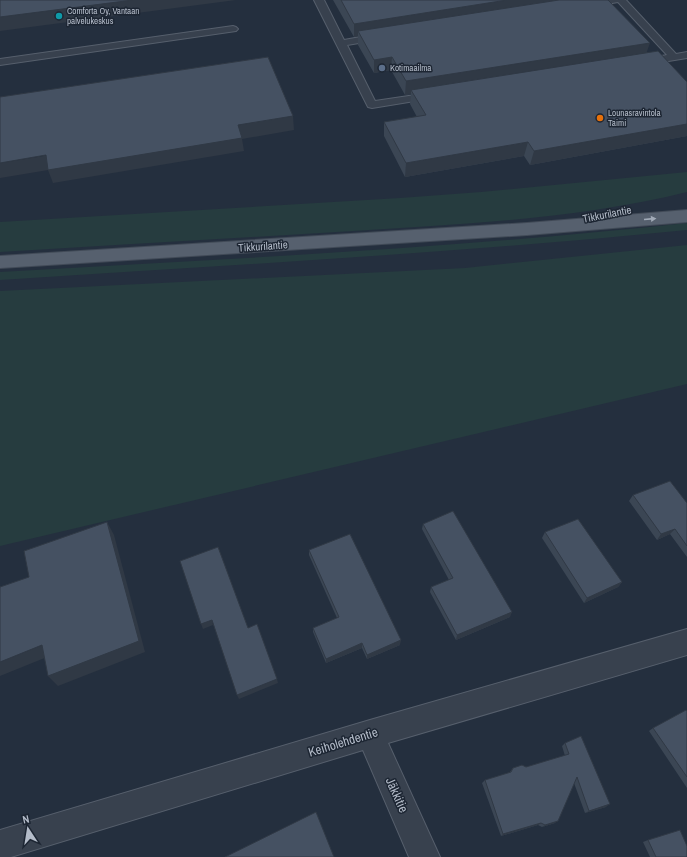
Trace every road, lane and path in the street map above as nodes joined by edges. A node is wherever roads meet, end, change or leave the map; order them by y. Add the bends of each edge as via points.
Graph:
1 (319, 0) edge
2 (617, 0) edge
3 (620, 0) edge
4 (578, 6) edge
5 (233, 29) dead end
6 (388, 35) edge
7 (341, 42) junction
8 (687, 55) edge
9 (674, 57) junction
10 (0, 62) edge
11 (636, 63) edge
12 (442, 94) edge
13 (687, 201) edge
14 (687, 216) edge
15 (527, 229) junction
16 (0, 262) edge
17 (687, 642) edge
18 (370, 734) junction
19 (0, 845) edge
20 (425, 857) edge

1 - 7 lane
2 - 4 lane
3 - 9 lane
5 - 10 lane
6 - 7 lane
7 - 12 lane via 372,105
8 - 9 lane
9 - 11 lane
13 - 15 main road, Tikkurilantie
15 -> 14 main road, Tikkurilantie
15 - 16 main road, Tikkurilantie
17 - 18 street, Keiholehdentie
18 - 19 street, Keiholehdentie
18 - 20 street, Jäkkitie

